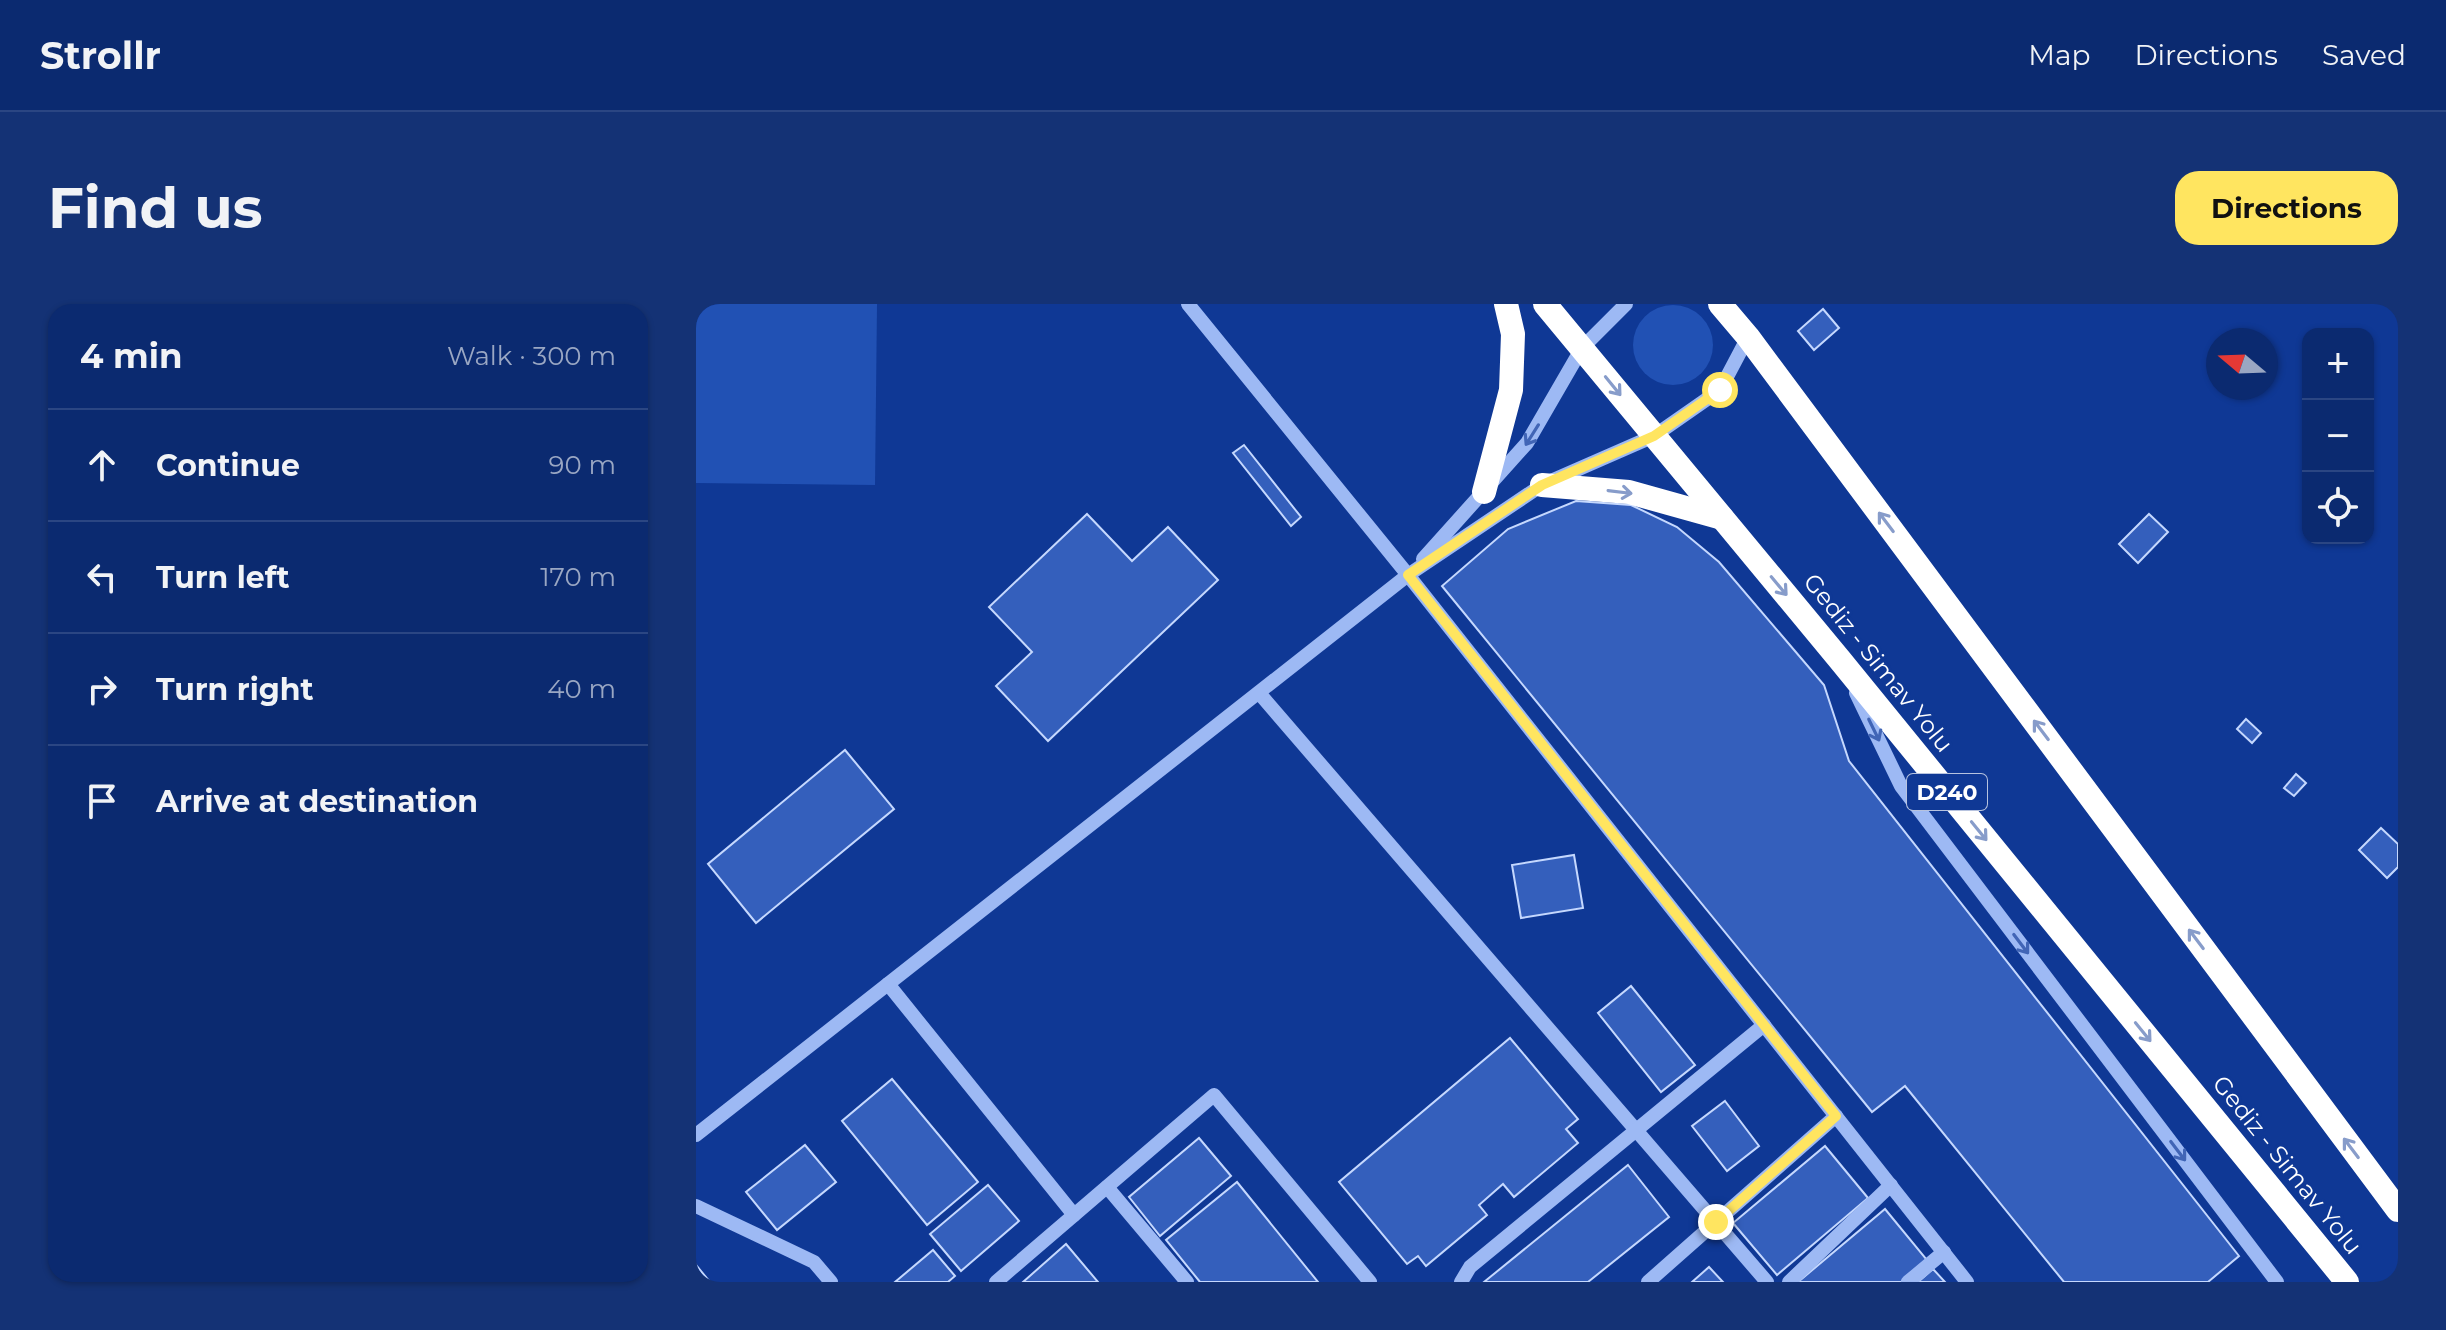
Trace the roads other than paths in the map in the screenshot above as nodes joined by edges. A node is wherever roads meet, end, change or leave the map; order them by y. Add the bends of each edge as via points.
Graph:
1 (1188, 304) edge
2 (1506, 304) edge
3 (1545, 304) edge
4 (1626, 304) edge
5 (1720, 304) edge
6 (1748, 337) junction
7 (1582, 348) junction
8 (1654, 436) junction
9 (1542, 485) junction
10 (1484, 492) junction
11 (1722, 518) junction
12 (1408, 575) junction
13 (1840, 660) junction
14 (1259, 693) junction
15 (888, 984) junction
16 (1764, 1025) junction
17 (1836, 1116) junction
18 (1637, 1130) junction
19 (696, 1135) edge
20 (1891, 1185) junction
21 (1107, 1187) junction
22 (696, 1206) edge
23 (2398, 1210) edge
24 (1074, 1215) junction
25 (1716, 1222) junction
26 (1944, 1252) junction
27 (831, 1282) edge
28 (996, 1282) edge
29 (1187, 1282) edge
30 (1370, 1282) edge
31 (1461, 1282) edge
32 (1648, 1282) edge
33 (1767, 1282) edge
34 (1789, 1282) edge
35 (1908, 1282) edge
36 (1967, 1282) edge
37 (2277, 1282) edge
38 (2347, 1282) edge

1 - 12 street
2 - 10 highway via 1513,334 1511,390
3 - 7 highway, Gediz - Simav Yolu / D240
4 - 7 street
5 - 6 highway
6 - 8 street via 1720,390
23 -> 6 highway
7 -> 8 highway, Gediz - Simav Yolu / D240
7 -> 10 street via 1527,443
8 - 9 street
8 - 11 highway, Gediz - Simav Yolu / D240
9 -> 11 highway via 1629,492
9 - 12 street
10 - 12 street
11 -> 13 highway, Gediz - Simav Yolu / D240
12 - 14 street
12 - 16 street
13 -> 37 street via 1901,786
13 -> 38 highway, Gediz - Simav Yolu / D240
14 - 15 street
14 - 18 street
15 - 19 street
15 - 24 street
16 - 17 street
16 - 18 street
17 - 20 street
17 - 25 street
18 - 25 street
18 - 31 street via 1470,1267
20 - 26 street
20 - 34 street
21 - 24 street
21 - 29 street
21 - 30 street via 1214,1095
22 - 27 street via 814,1262
24 - 28 street
25 - 32 street
25 - 33 street
26 - 35 street
26 - 36 street

